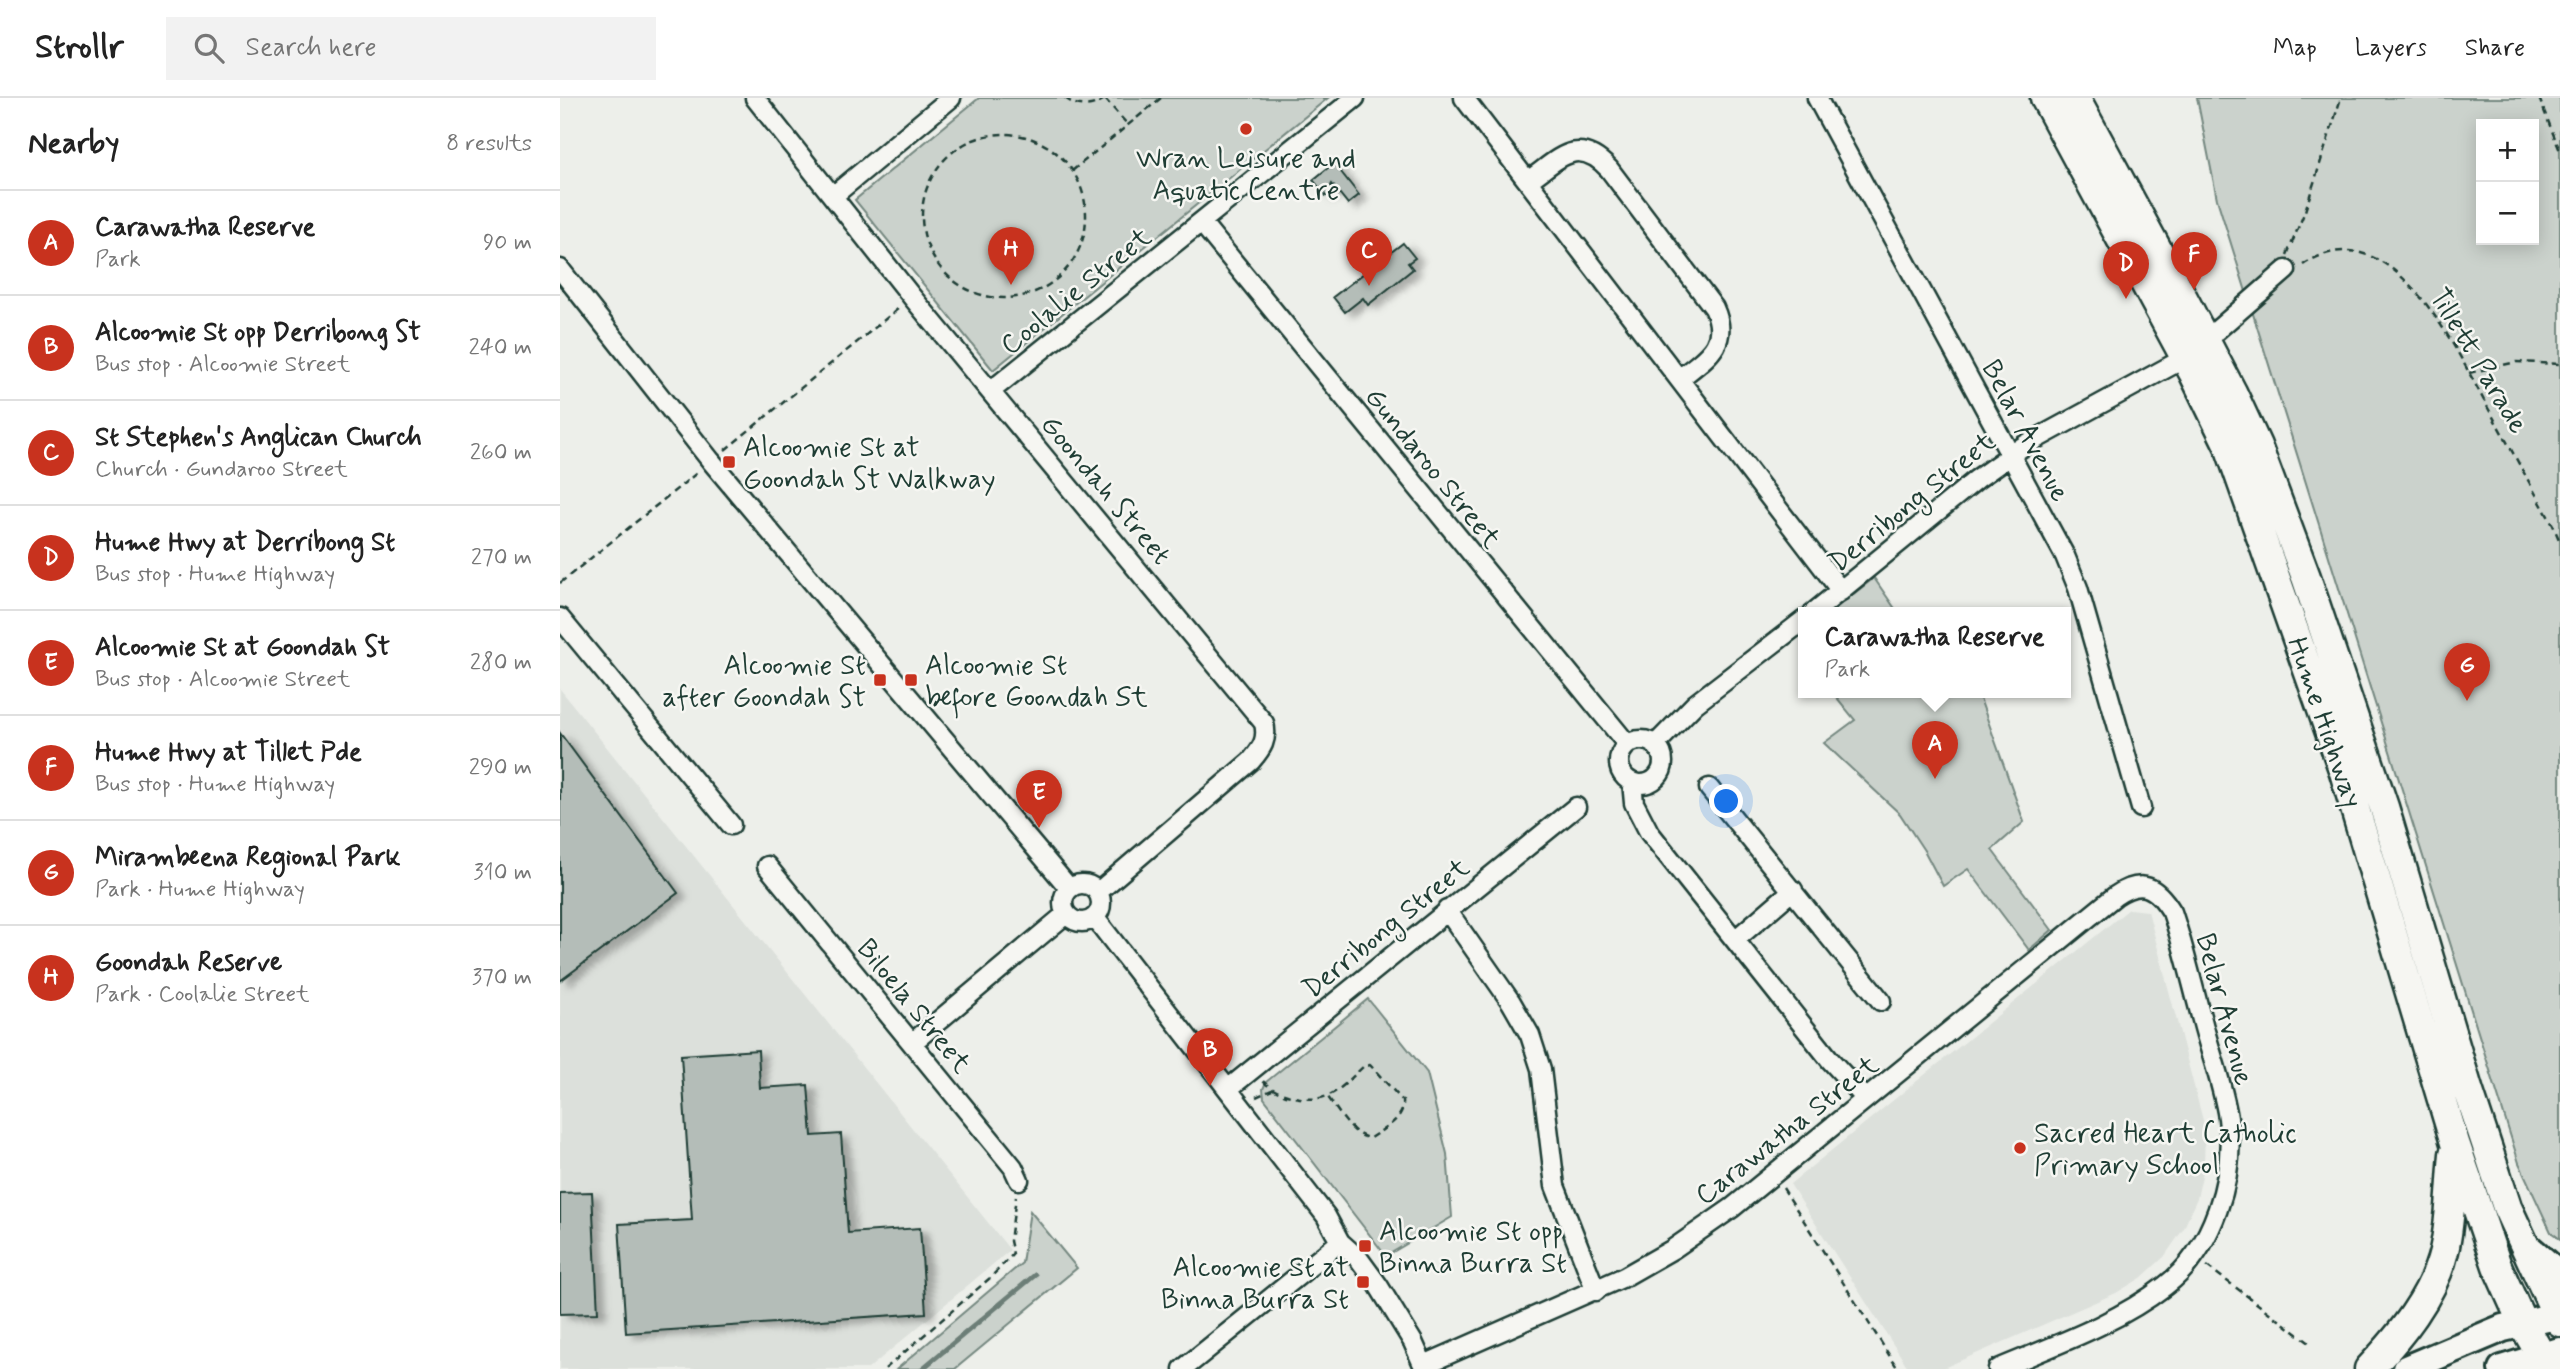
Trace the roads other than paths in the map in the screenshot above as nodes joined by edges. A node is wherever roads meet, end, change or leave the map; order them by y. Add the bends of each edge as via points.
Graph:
1 (755, 98) edge
2 (951, 98) edge
3 (1355, 98) edge
4 (1464, 98) edge
5 (1817, 98) edge
6 (2045, 98) edge
7 (2075, 98) edge
8 (1529, 180) junction
9 (833, 196) junction
10 (1201, 222) junction
11 (560, 269) edge
12 (2286, 270) road end
13 (2195, 350) junction
14 (1679, 379) junction
15 (992, 390) junction
16 (2011, 455) junction
17 (1841, 591) junction
18 (1821, 607) edge
19 (560, 618) edge
20 (1798, 625) edge
21 (1627, 744) junction
22 (1655, 745) junction
23 (1632, 782) junction
24 (1709, 788) dead end
25 (1576, 807) dead end
26 (2141, 808) dead end
27 (731, 825) dead end
28 (767, 866) dead end
29 (2148, 887) joint
30 (1069, 888) junction
31 (1793, 890) junction
32 (1098, 892) junction
33 (1447, 911) junction
34 (1066, 914) junction
35 (1095, 918) junction
36 (1735, 940) junction
37 (1881, 1001) dead end
38 (912, 1042) junction
39 (1228, 1089) junction
40 (1866, 1099) junction
41 (2455, 1143) junction
42 (1019, 1180) road end
43 (1340, 1242) junction
44 (2522, 1242) junction
45 (2560, 1275) edge
46 (1596, 1291) junction
47 (2548, 1319) edge
48 (2552, 1357) edge
49 (1424, 1367) edge
50 (1183, 1369) edge
51 (1998, 1369) edge
52 (2369, 1369) edge
53 (2406, 1369) edge
54 (2502, 1369) edge

1 - 9 street, Goondah Street
2 - 9 street
3 - 10 street, Coolalie Street
4 - 8 street
5 - 16 street, Belar Avenue
6 - 13 highway, Hume Highway
7 - 13 highway, Hume Highway
8 - 14 street
8 - 14 street via 1572,152 1597,157 1714,308 1721,336 1714,349
9 - 15 street, Goondah Street
10 - 15 street, Coolalie Street
10 - 21 street, Gundaroo Street
11 - 30 street via 711,461
12 - 13 street, Derribong Street
13 - 16 street, Derribong Street
13 - 41 highway, Hume Highway via 2358,815
13 - 44 highway, Hume Highway via 2232,392 2306,576 2384,807 2468,1089
14 - 17 street
15 - 32 street, Goondah Street via 1256,710 1266,730 1262,748 1251,761
16 - 17 street, Derribong Street
16 - 26 street, Belar Avenue via 2078,587
17 - 18 street, Derribong Street
19 - 27 street
20 - 22 street via 1695,704
21 - 22 street via 1641,739
21 - 23 street via 1619,764
22 - 23 street via 1663,757 1658,776 1646,783
23 - 36 street via 1634,803 1649,832
24 - 31 street
25 - 33 street, Derribong Street
28 - 38 street, Biloela Street
29 - 40 street, Carawatha Street via 2126,888 2115,896
29 - 51 street, Belar Avenue via 2165,901 2175,922 2228,1118 2229,1160 2221,1195 2211,1227 2192,1258 2168,1284 2112,1319
30 - 32 street via 1081,883
30 - 34 street via 1062,904
31 - 36 street
31 - 37 street
32 - 35 street via 1101,908
33 - 39 street, Derribong Street
33 - 46 street via 1530,1035 1541,1069 1555,1186
34 - 35 street via 1083,922
34 - 38 street
35 - 39 street
36 - 40 street
38 - 42 street, Biloela Street
39 - 43 street via 1326,1216
40 - 46 street, Carawatha Street via 1732,1208 1673,1249
41 - 47 highway, Hume Highway via 2497,1266
41 - 52 highway via 2444,1251 2437,1272 2403,1331
43 - 49 street via 1378,1285
43 - 50 street
44 - 45 main road
44 - 47 highway, Hume Highway
46 - 49 street, Carawatha Street
47 - 48 highway, Hume Highway
47 - 53 main road via 2503,1328
48 - 54 main road

